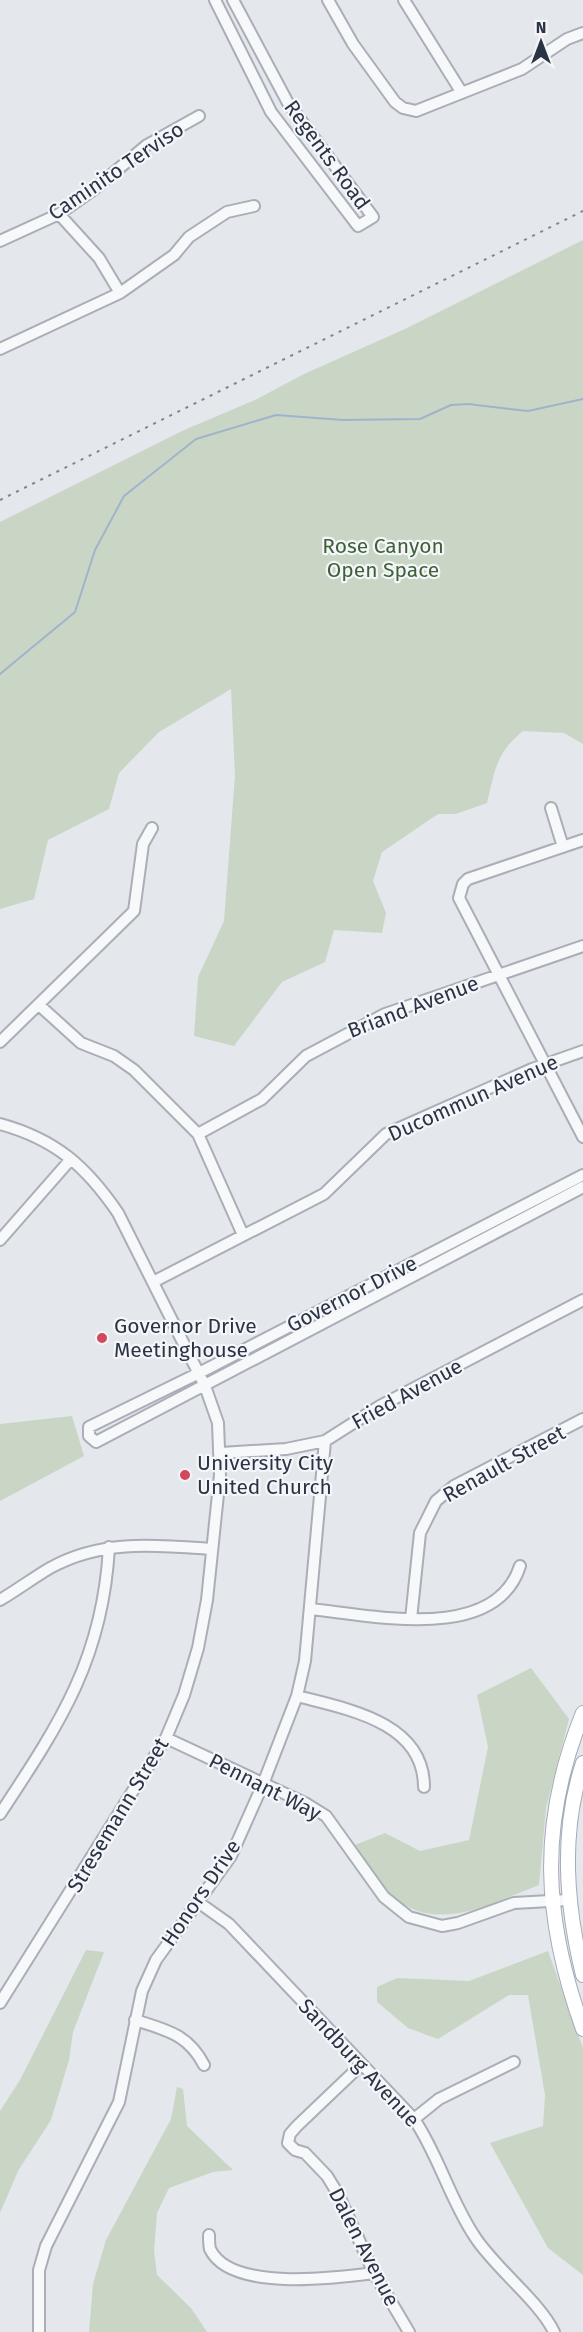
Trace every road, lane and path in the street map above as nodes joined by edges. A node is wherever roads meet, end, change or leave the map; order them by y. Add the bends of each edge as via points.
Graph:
1 (215, 0) edge
2 (233, 0) edge
3 (328, 0) edge
4 (404, 0) edge
5 (583, 33) edge
6 (462, 93) junction
7 (199, 116) dead end
8 (254, 206) dead end
9 (59, 214) junction
10 (0, 241) edge
11 (120, 293) junction
12 (0, 349) edge
13 (551, 808) dead end
14 (152, 828) dead end
15 (583, 840) edge
16 (563, 847) junction
17 (583, 946) edge
18 (498, 975) junction
19 (39, 1005) junction
20 (0, 1042) edge
21 (583, 1051) edge
22 (544, 1064) junction
23 (0, 1124) edge
24 (198, 1134) junction
25 (583, 1137) edge
26 (71, 1159) junction
27 (583, 1175) edge
28 (583, 1187) edge
29 (243, 1235) junction
30 (0, 1240) edge
31 (153, 1282) junction
32 (582, 1302) edge
33 (199, 1373) junction
34 (205, 1386) junction
35 (583, 1419) edge
36 (325, 1441) junction
37 (220, 1453) junction
38 (109, 1547) junction
39 (212, 1549) junction
40 (520, 1566) dead end
41 (0, 1600) edge
42 (310, 1609) junction
43 (411, 1618) junction
44 (297, 1696) junction
45 (583, 1713) edge
46 (166, 1738) junction
47 (583, 1763) edge
48 (263, 1784) junction
49 (424, 1788) dead end
50 (0, 1814) edge
51 (551, 1900) junction
52 (568, 1900) junction
53 (198, 1902) junction
54 (583, 1975) edge
55 (0, 2003) edge
56 (135, 2020) junction
57 (583, 2029) edge
58 (514, 2062) dead end
59 (204, 2065) dead end
60 (361, 2065) junction
61 (414, 2119) junction
62 (208, 2235) dead end
63 (374, 2273) junction
64 (39, 2332) edge
65 (409, 2332) edge
66 (554, 2332) edge

1 - 2 street, Regents Road via 271,112 358,226 365,222 373,217 288,103
3 - 6 street via 353,44 395,102 404,108 423,110
4 - 6 street
5 - 6 street via 522,69
7 - 9 street, Caminito Terviso via 147,145
8 - 11 street via 227,212 189,237 174,255
9 - 10 street, Caminito Terviso
9 - 11 street via 99,258
11 - 12 street
13 - 16 street
14 - 19 street via 143,844 134,911
15 - 16 street
16 - 18 street via 468,879 459,891 461,904
17 - 18 street, Briand Avenue
18 - 22 street
18 - 24 street, Briand Avenue via 385,1014 329,1042 306,1056 262,1099
19 - 20 street
19 - 24 street via 81,1043 114,1056 134,1070
21 - 22 street, Ducommun Avenue
22 - 25 street
22 - 29 street, Ducommun Avenue via 386,1134 324,1194
23 - 26 street, Stresemann Street via 27,1131
24 - 29 street
26 - 30 street
26 - 31 street, Stresemann Street via 87,1172 118,1213
27 - 33 street, Governor Drive
28 - 34 street, Governor Drive
29 - 31 street, Ducommun Avenue
31 - 33 street, Stresemann Street
32 - 36 street, Fried Avenue via 380,1406
33 - 34 street, Stresemann Street
33 - 34 street, Governor Drive via 88,1427 89,1436 96,1442
34 - 37 street, Stresemann Street via 218,1423
35 - 43 street, Renault Street via 454,1486 436,1501 420,1533
36 - 37 street, Fried Avenue via 286,1449
36 - 42 street, Honors Drive
37 - 39 street, Stresemann Street
38 - 39 street via 142,1544
38 - 41 street via 52,1567
38 - 50 street via 107,1589 86,1665 66,1710
39 - 46 street, Stresemann Street via 198,1648
40 - 43 street via 515,1582 480,1608 455,1618
42 - 43 street
42 - 44 street, Honors Drive
44 - 48 street, Honors Drive
44 - 49 street via 382,1723 415,1752 424,1770
45 - 51 main road via 557,1797
46 - 48 street, Pennant Way
46 - 55 street, Stresemann Street
47 - 52 main road via 570,1825
48 - 51 street, Pennant Way via 326,1816 384,1898 409,1917 442,1926 514,1903
48 - 53 street, Honors Drive via 231,1856
51 - 52 street, Pennant Way
51 - 57 main road via 559,1949
52 - 54 main road
53 - 56 street, Honors Drive via 156,1960
53 - 60 street, Sandburg Avenue via 229,1924
56 - 59 street via 177,2035 195,2049
56 - 64 street, Honors Drive via 119,2102 46,2246 39,2270
58 - 61 street via 439,2099
60 - 61 street, Sandburg Avenue
60 - 63 street, Dalen Avenue via 297,2126 288,2143 305,2153 327,2176
61 - 66 street, Sandburg Avenue via 431,2144 473,2235
62 - 63 street via 210,2249 222,2262 263,2278 333,2278
63 - 65 street, Dalen Avenue

